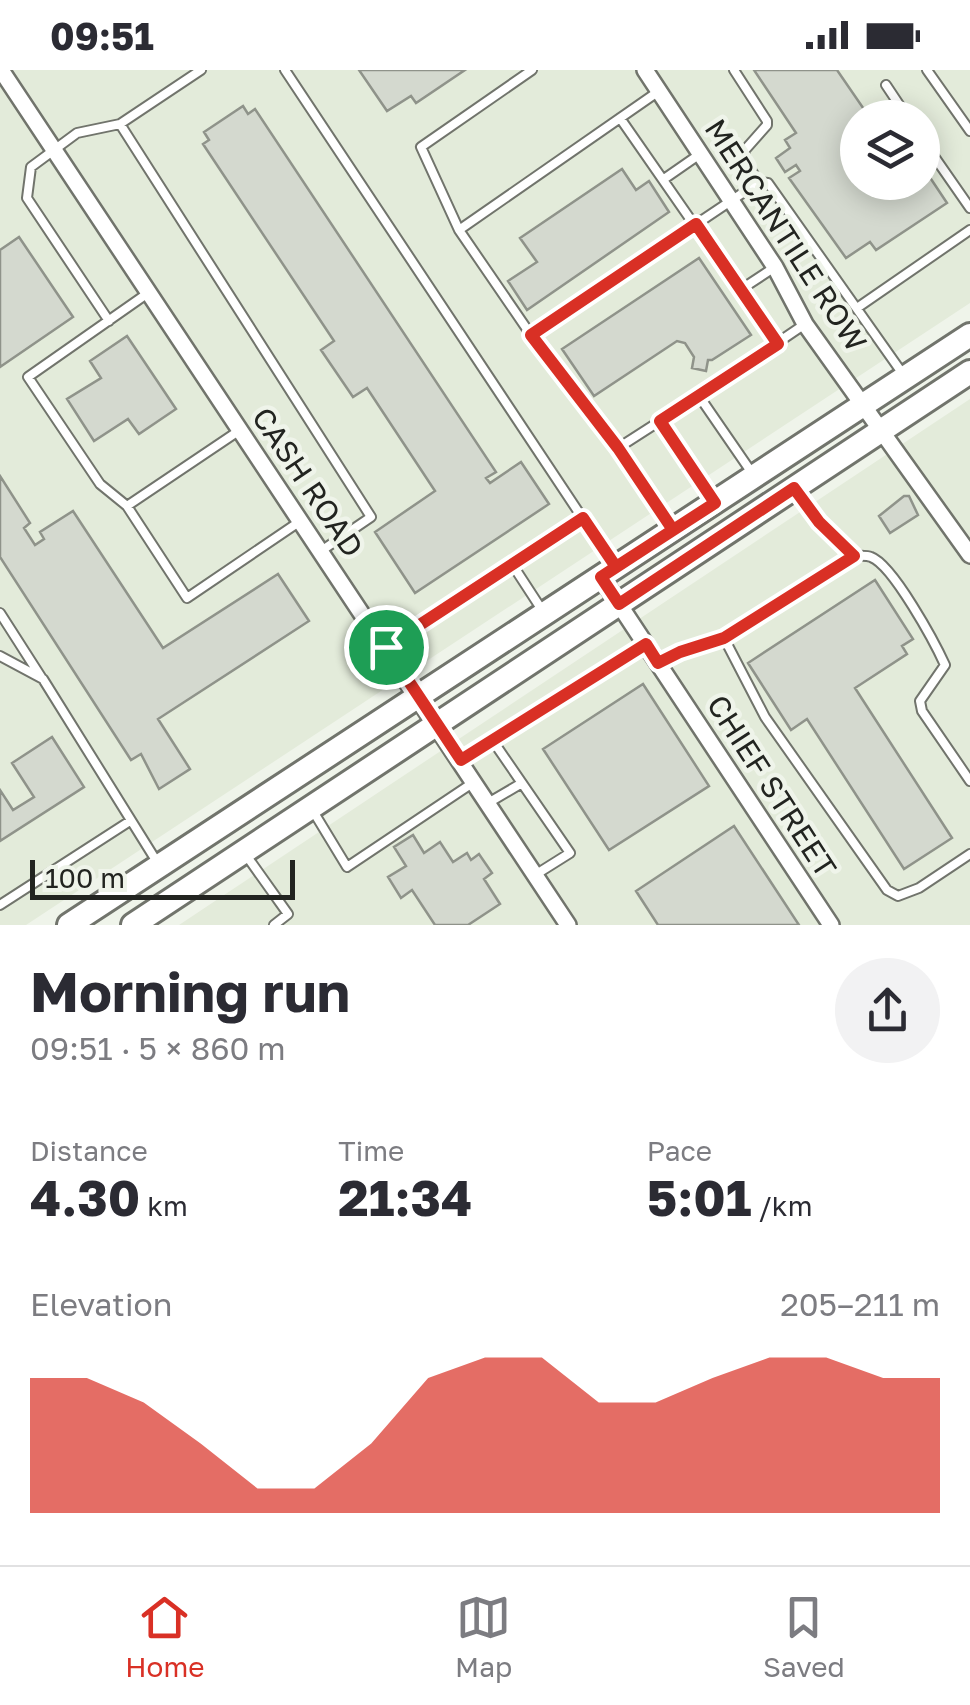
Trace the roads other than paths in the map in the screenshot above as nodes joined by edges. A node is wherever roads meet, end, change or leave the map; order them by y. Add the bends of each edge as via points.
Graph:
1 (1, 70) edge
2 (201, 70) edge
3 (285, 70) edge
4 (532, 70) edge
5 (645, 70) edge
6 (734, 70) edge
7 (927, 70) edge
8 (886, 86) dead end
9 (659, 91) junction
10 (896, 100) edge
11 (620, 118) junction
12 (120, 124) junction
13 (970, 131) edge
14 (53, 150) junction
15 (700, 154) junction
16 (940, 165) edge
17 (664, 179) junction
18 (759, 182) junction
19 (730, 200) junction
20 (970, 208) edge
21 (696, 224) junction
22 (458, 230) junction
23 (970, 230) edge
24 (775, 267) junction
25 (740, 290) junction
26 (150, 292) junction
27 (857, 308) junction
28 (109, 321) junction
29 (806, 324) junction
30 (531, 335) junction
31 (970, 335) edge
32 (778, 344) junction
33 (970, 372) edge
34 (906, 378) junction
35 (699, 396) junction
36 (866, 404) junction
37 (660, 421) junction
38 (883, 429) junction
39 (240, 430) junction
40 (618, 448) junction
41 (755, 477) junction
42 (794, 488) junction
43 (715, 503) junction
44 (127, 506) junction
45 (583, 518) junction
46 (301, 521) junction
47 (673, 530) junction
48 (322, 551) junction
49 (970, 554) edge
50 (854, 556) junction
51 (512, 564) junction
52 (608, 572) junction
53 (619, 604) junction
54 (0, 613) edge
55 (544, 614) junction
56 (724, 638) junction
57 (646, 644) junction
58 (386, 647) junction
59 (0, 656) edge
60 (658, 663) junction
61 (43, 680) junction
62 (418, 696) junction
63 (436, 723) junction
64 (494, 741) junction
65 (461, 760) junction
66 (474, 782) junction
67 (970, 782) edge
68 (522, 783) junction
69 (488, 803) junction
70 (310, 807) junction
71 (242, 812) junction
72 (130, 821) junction
73 (253, 845) junction
74 (181, 852) junction
75 (970, 854) edge
76 (159, 866) junction
77 (535, 875) junction
78 (200, 880) junction
79 (0, 905) edge
80 (95, 918) edge
81 (69, 925) edge
82 (132, 925) edge
83 (274, 925) edge
84 (568, 925) edge
85 (831, 925) edge

1 - 14 street, CASH ROAD
2 - 12 lane
3 - 45 lane
4 - 22 lane via 421,147
5 - 9 street, MERCANTILE ROW
6 - 18 lane via 767,121 744,151
7 - 13 lane
8 - 10 lane
9 - 11 lane
9 - 15 street, MERCANTILE ROW
11 - 17 lane
11 - 22 lane
12 - 14 lane via 77,133
12 - 48 lane via 371,516
14 - 26 street, CASH ROAD
14 - 28 lane via 31,167 26,198
15 - 17 lane
15 - 19 street, MERCANTILE ROW
16 - 20 lane
17 - 21 lane
18 - 19 lane
18 - 27 lane via 768,183
19 - 21 lane
19 - 24 street, MERCANTILE ROW
21 - 25 lane
21 - 30 lane
22 - 30 lane
23 - 27 lane
24 - 25 lane
24 - 29 street, MERCANTILE ROW
25 - 32 lane
26 - 28 lane
26 - 39 street, CASH ROAD
27 - 34 lane
28 - 44 lane via 28,377 100,484
29 - 32 lane
29 - 36 street, MERCANTILE ROW
30 - 40 lane
31 - 34 main road
32 - 35 lane
33 - 38 main road
34 - 36 main road
35 - 37 lane
35 - 41 lane
36 - 38 street, MERCANTILE ROW
36 - 41 main road
37 - 40 lane
37 - 43 lane
38 - 42 main road
38 - 49 street, MERCANTILE ROW
39 - 44 lane
39 - 46 street, CASH ROAD
40 - 47 lane
41 - 43 main road
42 - 50 lane
42 - 53 main road
43 - 47 main road
44 - 46 lane via 187,598
45 - 51 lane
45 - 52 lane
46 - 48 street, CASH ROAD
47 - 52 main road
48 - 58 street, CASH ROAD
50 - 56 lane
50 - 67 lane via 871,557 887,570 932,638 945,666 920,701 922,711
51 - 55 lane
51 - 58 lane
52 - 53 street, CHIEF STREET
52 - 55 main road
53 - 57 street, CHIEF STREET
53 - 63 main road
54 - 61 lane
55 - 62 main road
56 - 60 lane
56 - 75 lane via 765,716 887,890 898,896 919,888
57 - 60 street, CHIEF STREET
57 - 64 lane
58 - 62 street, CASH ROAD
59 - 61 lane
60 - 85 street, CHIEF STREET
61 - 72 lane
62 - 63 street, CASH ROAD
62 - 71 main road
63 - 65 street, CASH ROAD
63 - 70 main road
64 - 65 lane
64 - 68 lane
65 - 66 street, CASH ROAD
66 - 69 street, CASH ROAD
66 - 70 lane via 348,868
68 - 69 lane
68 - 77 lane via 570,853
69 - 77 street, CASH ROAD
70 - 73 main road
71 - 73 main road
71 - 74 main road
72 - 76 lane
72 - 79 lane
73 - 78 main road
73 - 83 lane via 288,914
74 - 76 main road
74 - 78 main road
76 - 80 main road
77 - 84 street, CASH ROAD
78 - 82 main road
80 - 81 main road

